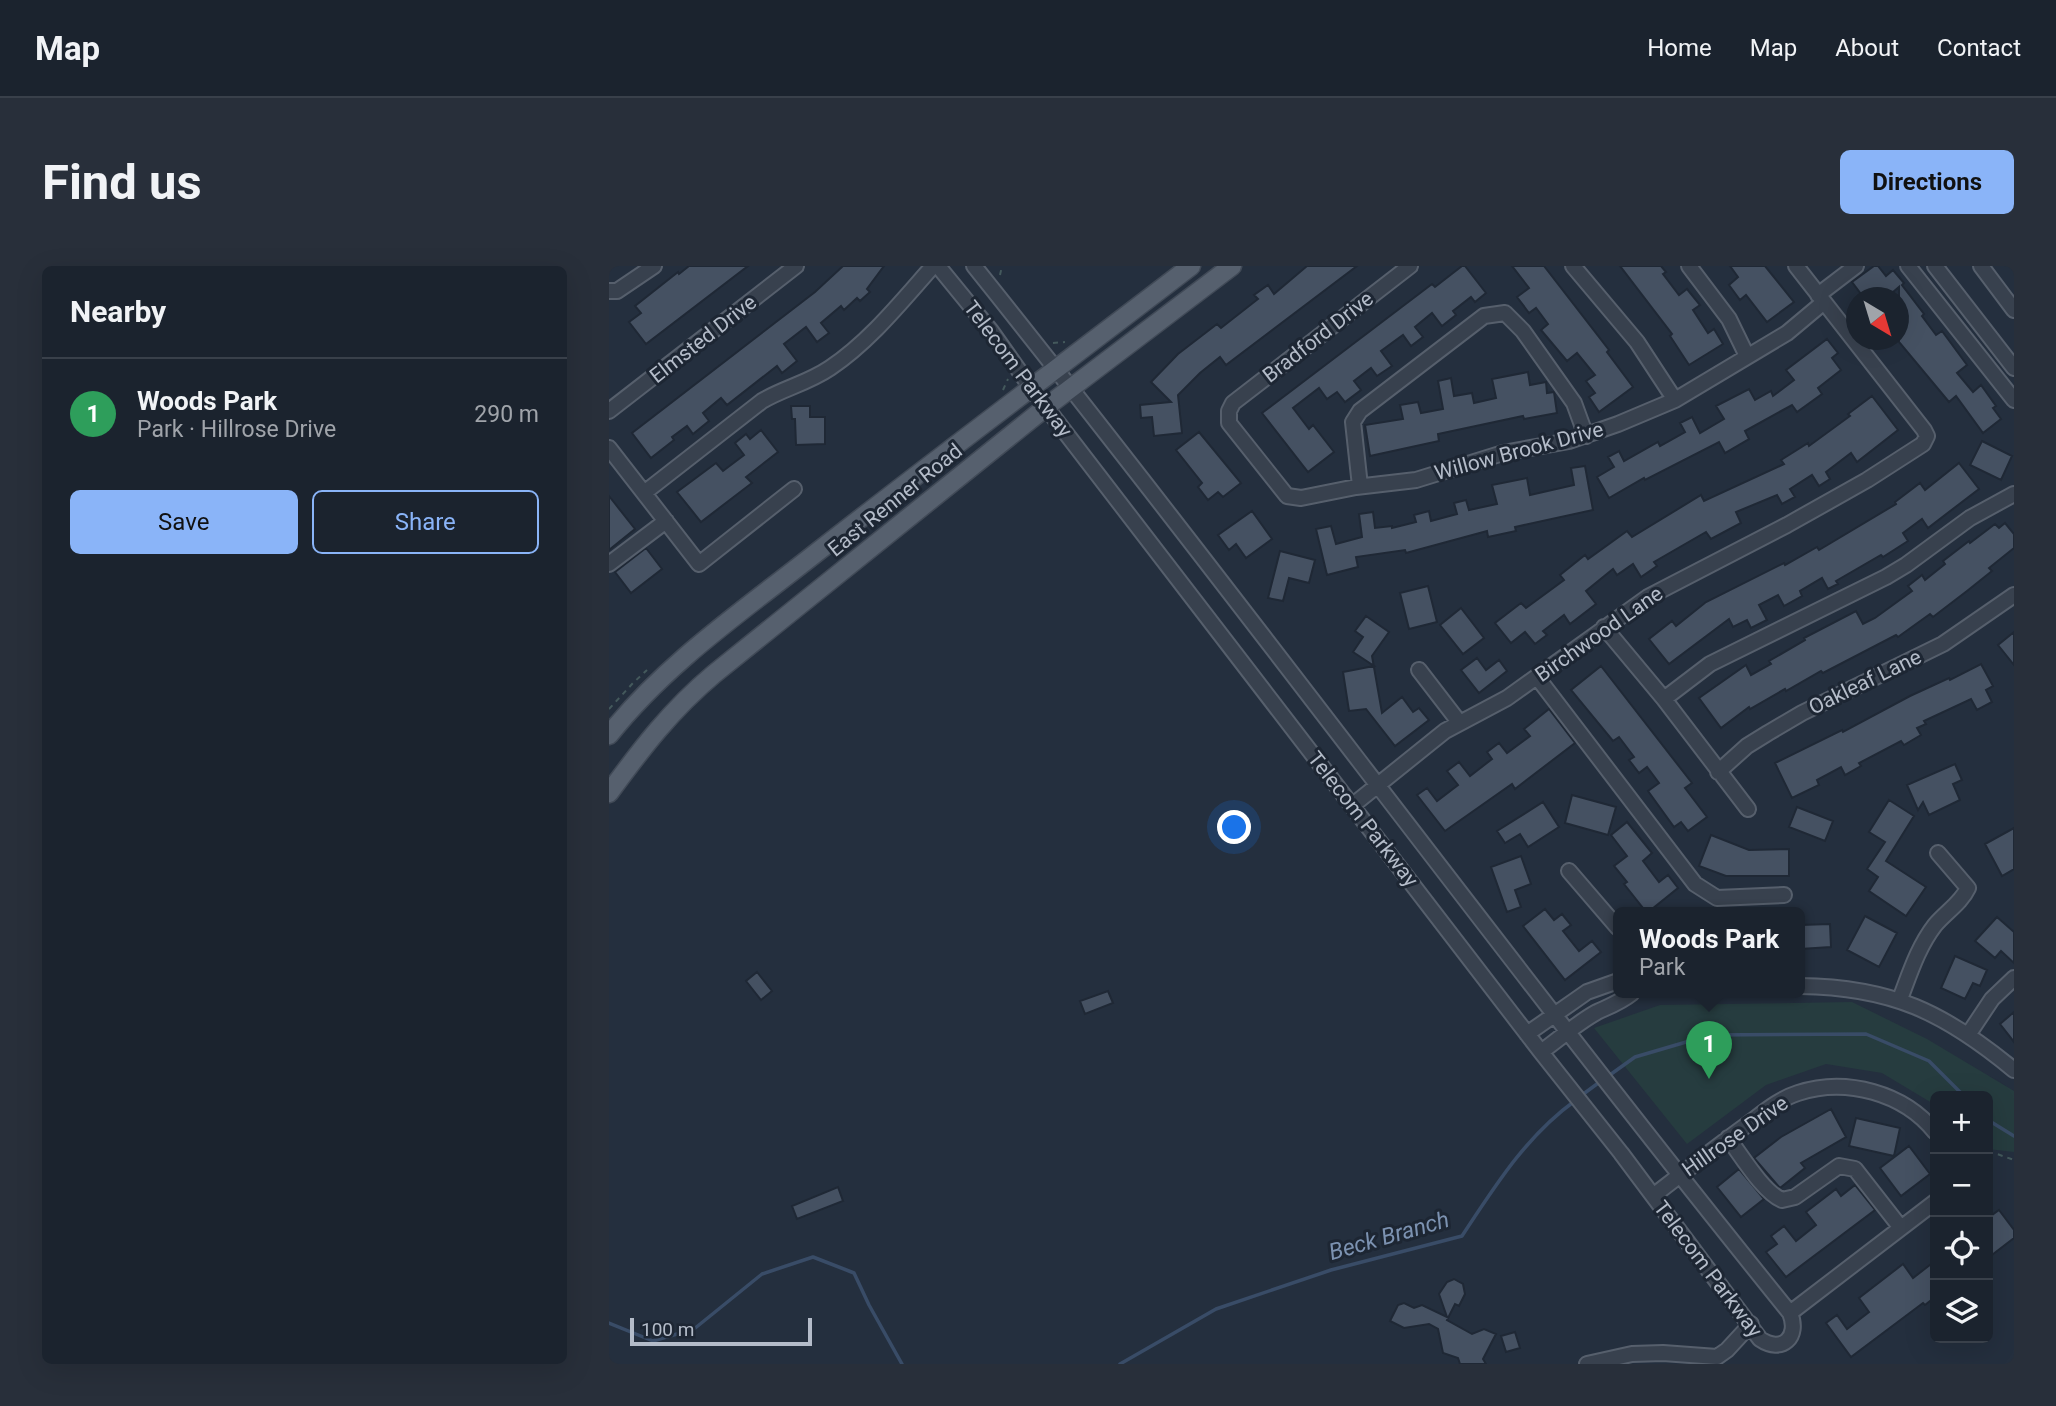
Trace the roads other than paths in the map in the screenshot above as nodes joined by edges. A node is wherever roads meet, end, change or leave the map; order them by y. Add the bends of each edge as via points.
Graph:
1 (654, 266) edge
2 (796, 266) edge
3 (935, 266) edge
4 (974, 266) edge
5 (1191, 266) edge
6 (1232, 266) edge
7 (1410, 266) edge
8 (1573, 266) edge
9 (1689, 266) edge
10 (1796, 266) edge
11 (1856, 266) edge
12 (1908, 266) edge
13 (1935, 266) edge
14 (1981, 266) edge
15 (609, 291) edge
16 (1821, 299) junction
17 (2014, 310) edge
18 (1747, 356) junction
19 (2013, 363) edge
20 (1057, 370) junction
21 (1032, 389) junction
22 (1072, 389) junction
23 (1675, 400) junction
24 (2014, 400) edge
25 (1047, 407) junction
26 (609, 411) edge
27 (1229, 411) joint
28 (1586, 436) junction
29 (609, 448) edge
30 (1360, 486) junction
31 (794, 489) dead end
32 (644, 493) junction
33 (2014, 494) edge
34 (666, 521) junction
35 (609, 564) edge
36 (2014, 595) edge
37 (1604, 627) junction
38 (1419, 670) dead end
39 (1537, 677) junction
40 (1664, 699) junction
41 (1459, 722) junction
42 (609, 735) edge
43 (1718, 772) junction
44 (1379, 785) junction
45 (609, 793) edge
46 (1353, 806) junction
47 (1748, 809) dead end
48 (1938, 853) dead end
49 (1569, 871) dead end
50 (1784, 895) dead end
51 (1613, 922) edge
52 (2014, 978) edge
53 (1613, 982) edge
54 (1603, 985) junction
55 (1805, 986) edge
56 (1625, 998) edge
57 (1900, 999) junction
58 (1613, 1006) junction
59 (1555, 1014) junction
60 (1569, 1032) junction
61 (1527, 1034) junction
62 (1968, 1034) junction
63 (1541, 1052) junction
64 (2014, 1069) edge
65 (1930, 1127) edge
66 (1728, 1138) junction
67 (1679, 1176) junction
68 (1653, 1196) junction
69 (1930, 1206) edge
70 (1901, 1228) junction
71 (1790, 1313) junction
72 (1751, 1324) junction
73 (1587, 1364) edge

1 - 15 street via 617,291
2 - 26 street, Elmsted Drive
3 - 21 street, Telecom Parkway via 988,327
3 - 32 street via 874,332 831,368 762,401
4 - 20 street, Telecom Parkway
5 - 20 main road, East Renner Road
6 - 22 main road, East Renner Road
7 - 27 street, Bradford Drive via 1237,399
8 - 23 street via 1637,342
9 - 18 street via 1728,319
10 - 16 street
11 - 16 street, Willow Brook Drive
12 - 24 street
13 - 19 street
14 - 17 street
16 - 18 street, Willow Brook Drive via 1787,332
16 - 37 street, Birchwood Lane via 1927,436 1923,444 1787,526 1648,597
18 - 23 street, Willow Brook Drive
20 - 21 main road, East Renner Road
20 - 22 street, Telecom Parkway
21 - 25 street, Telecom Parkway
21 - 42 main road, East Renner Road via 697,647
22 - 25 main road, East Renner Road
22 - 44 street, Telecom Parkway
23 - 28 street, Willow Brook Drive
25 - 45 main road, East Renner Road via 683,701
25 - 46 street, Telecom Parkway
27 - 30 street, Willow Brook Drive via 1229,423 1287,496 1301,498
28 - 30 street, Willow Brook Drive via 1503,453 1416,480
28 - 30 street via 1574,404 1523,331 1505,313 1484,316 1360,411 1353,422
29 - 32 street
31 - 34 street via 699,564
32 - 34 street
33 - 40 street via 1970,518 1896,571 1710,664
34 - 35 street
36 - 43 street, Oakleaf Lane via 1943,644 1779,726
37 - 39 street, Birchwood Lane
37 - 40 street
38 - 41 street
39 - 41 street, Birchwood Lane via 1487,710
39 - 50 street via 1695,884 1717,898
40 - 43 street
41 - 44 street, Birchwood Lane
43 - 47 street
44 - 46 street, Birchwood Lane
44 - 59 street, Telecom Parkway
46 - 61 street, Telecom Parkway
48 - 57 street via 1968,888 1920,947
49 - 51 street
52 - 62 street
53 - 54 street
54 - 58 street
54 - 59 street
55 - 57 street via 1851,988
56 - 58 street
57 - 62 street
58 - 60 street
59 - 60 street, Telecom Parkway
59 - 61 street
60 - 63 street
60 - 67 street, Telecom Parkway
61 - 63 street, Telecom Parkway
62 - 64 street
63 - 68 street, Telecom Parkway
65 - 66 street, Hillrose Drive via 1898,1101 1857,1088 1816,1088 1773,1106
66 - 67 street, Hillrose Drive
66 - 70 street via 1763,1184 1783,1200 1839,1166 1855,1169
67 - 68 street, Hillrose Drive
67 - 71 street, Telecom Parkway
68 - 72 street, Telecom Parkway
69 - 70 street
70 - 71 street
71 - 72 street, Telecom Parkway via 1793,1332 1787,1342 1777,1345 1760,1339
72 - 73 street via 1717,1357 1632,1354

